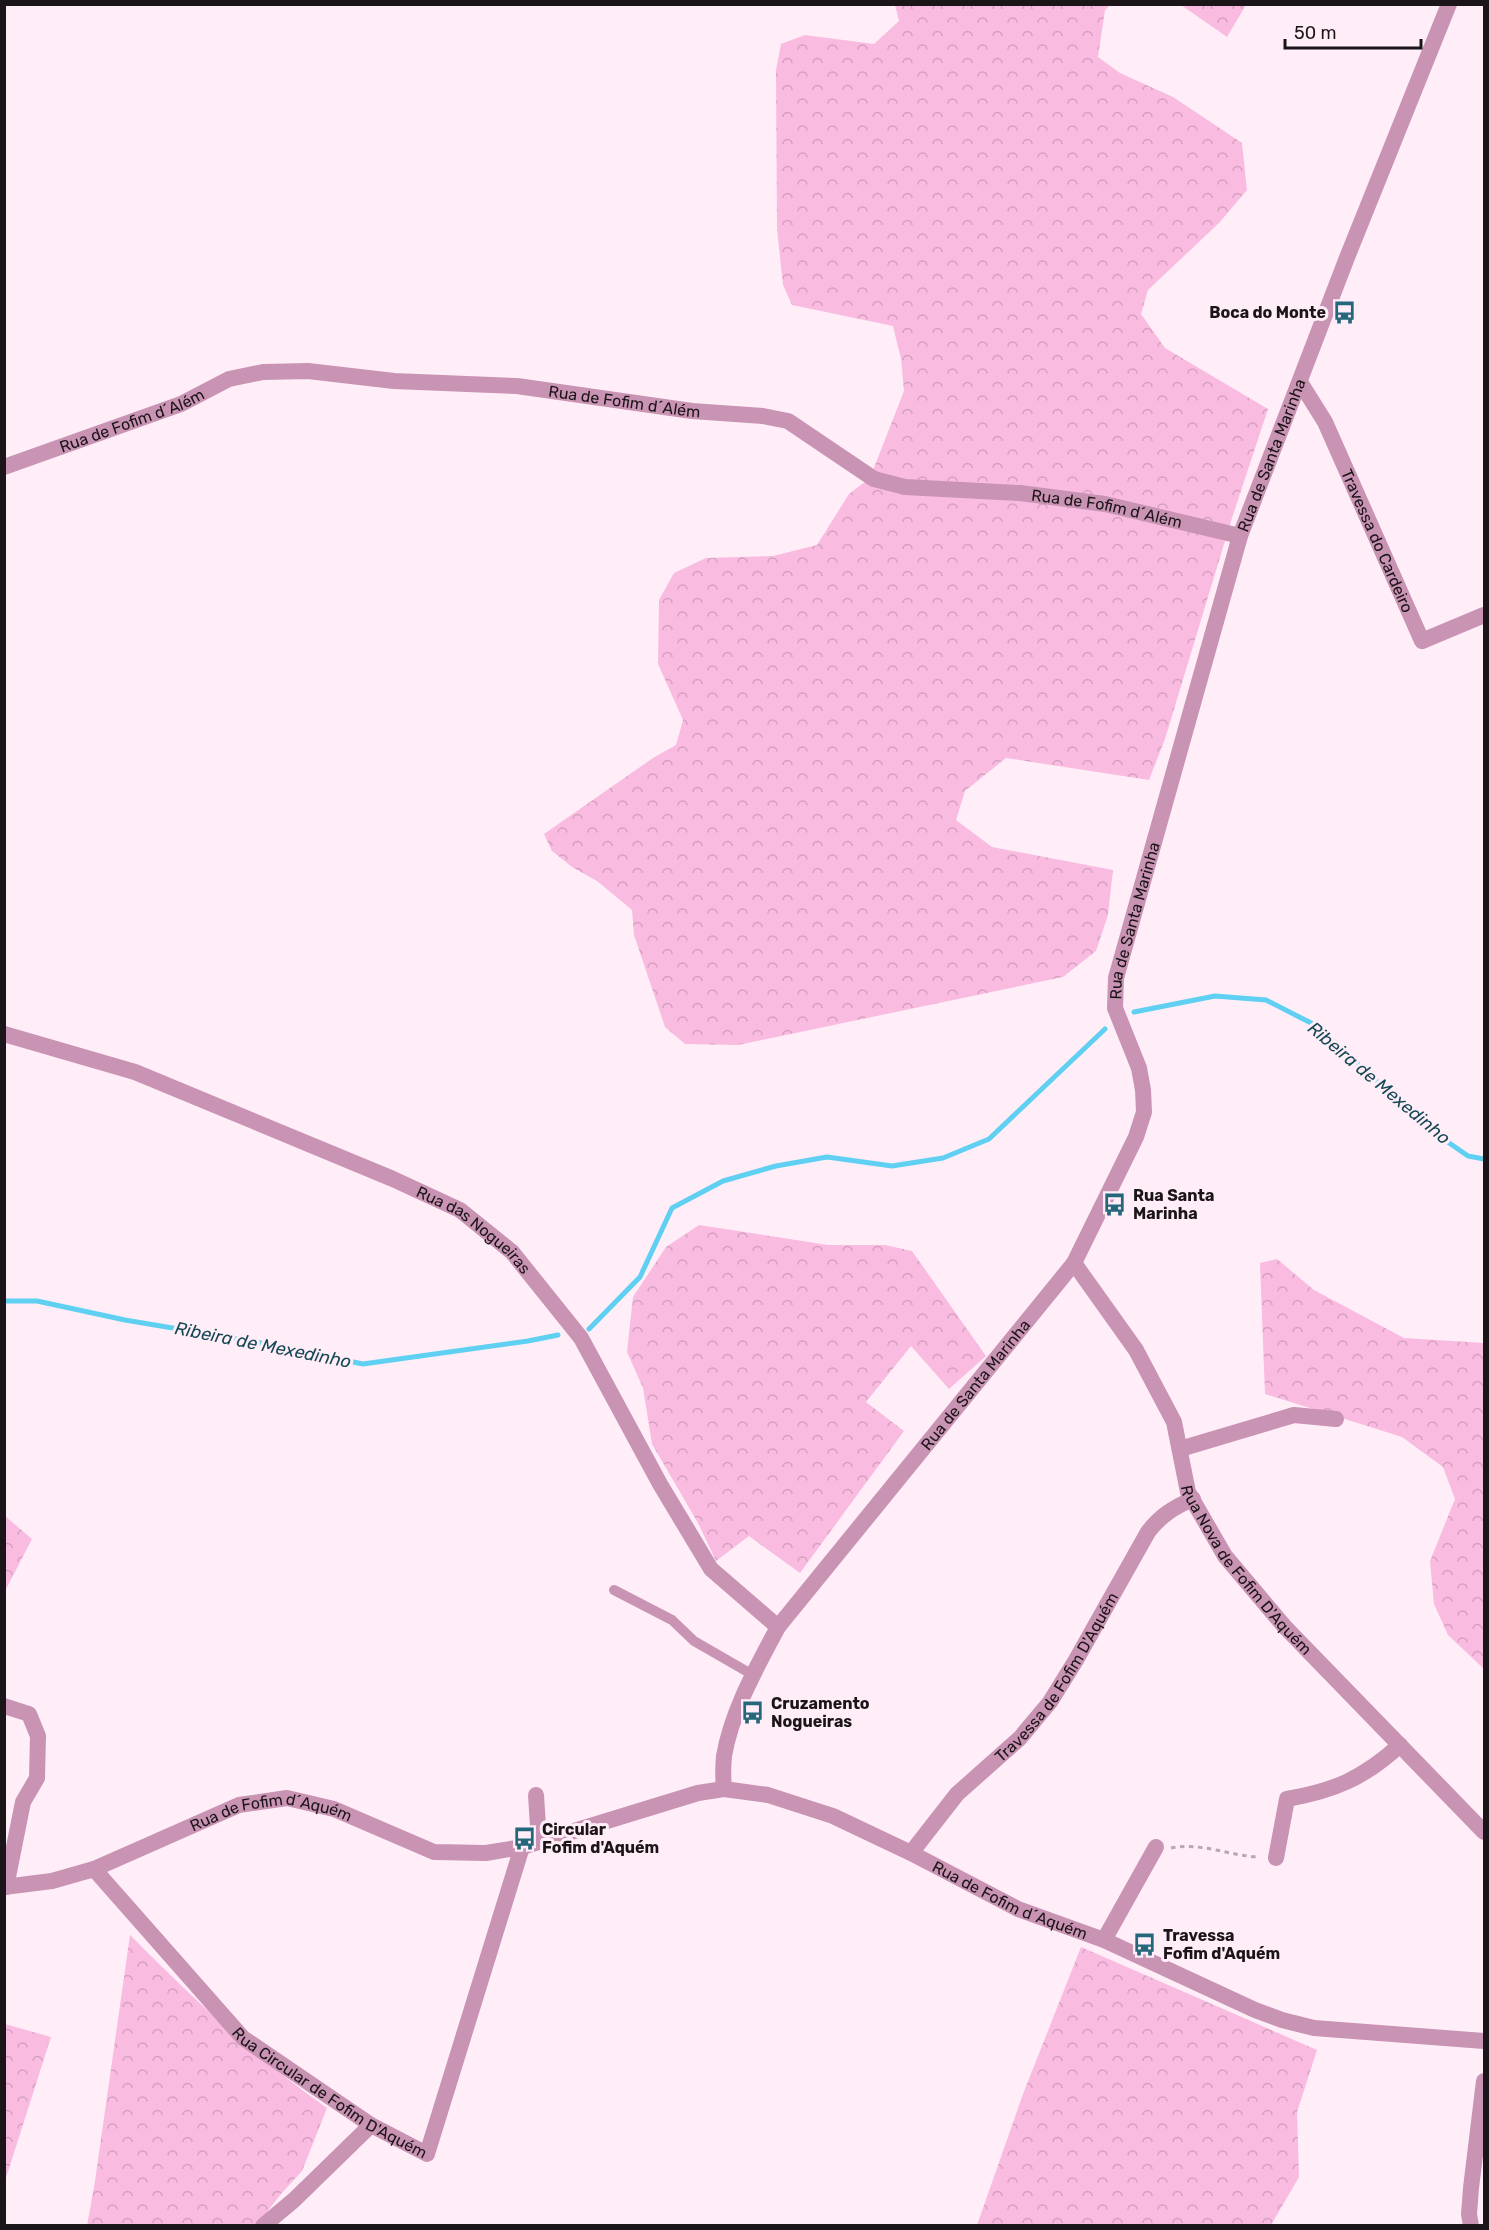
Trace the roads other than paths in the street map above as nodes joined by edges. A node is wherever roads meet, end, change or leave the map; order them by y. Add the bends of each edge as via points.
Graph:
1 (1449, 4) edge
2 (1300, 382) junction
3 (4, 467) edge
4 (1240, 536) junction
5 (1485, 615) edge
6 (4, 1034) edge
7 (1074, 1263) junction
8 (1336, 1419) dead end
9 (1180, 1449) junction
10 (1193, 1499) junction
11 (614, 1590) dead end
12 (778, 1627) junction
13 (753, 1675) junction
14 (4, 1706) edge
15 (1400, 1745) junction
16 (723, 1788) junction
17 (536, 1796) dead end
18 (1485, 1832) edge
19 (539, 1842) junction
20 (522, 1846) junction
21 (1156, 1847) road end
22 (911, 1853) junction
23 (1276, 1858) road end
24 (94, 1869) junction
25 (5, 1887) edge
26 (1104, 1940) junction
27 (1485, 2041) edge
28 (1485, 2081) edge
29 (371, 2126) junction
30 (263, 2226) edge
31 (1471, 2226) edge

1 - 2 street, Rua de Santa Marinha
2 - 4 street, Rua de Santa Marinha
2 - 5 street, Travessa do Cardeiro via 1326,422 1422,641
3 - 4 street, Rua de Fofim d´Além via 181,404 229,379 263,372 308,371 394,381 517,386 692,411 763,416 788,421 874,479 905,487 1020,493 1104,504
4 - 7 street, Rua de Santa Marinha via 1116,978 1115,1008 1139,1068 1144,1112 1136,1137
6 - 12 street, Rua das Nogueiras via 135,1072 460,1210 512,1252 581,1338 711,1569
7 - 9 street, Rua Nova de Fofim D'Aquém via 1136,1350 1174,1422
7 - 12 street, Rua de Santa Marinha
8 - 9 street via 1294,1415
9 - 10 street, Rua Nova de Fofim D'Aquém via 1188,1492
10 - 15 street, Rua Nova de Fofim D'Aquém via 1225,1556 1284,1626
10 - 22 street, Travessa de Fofim D'Aquém via 1164,1514 1148,1532 1076,1660 1036,1721 957,1794
11 - 13 lane via 672,1620 694,1641
12 - 13 street, Rua de Santa Marinha
13 - 16 street, Rua de Santa Marinha via 727,1742
14 - 25 street via 29,1714 38,1736 37,1778 23,1803
15 - 18 street, Rua Nova de Fofim D'Aquém
15 - 23 street via 1355,1779 1287,1799
16 - 19 street, Rua de Fofim d´Aquém
16 - 22 street, Rua de Fofim d´Aquém via 768,1795 833,1816
17 - 19 street
19 - 20 street, Rua de Fofim d´Aquém
20 - 24 street, Rua de Fofim d´Aquém via 486,1853 434,1852 334,1809 287,1798 239,1805
20 - 29 street, Rua Circular de Fofim D'Aquém via 427,2154
21 - 26 street
22 - 26 street, Rua de Fofim d´Aquém via 1018,1910
24 - 25 street, Rua de Fofim d´Aquém via 52,1881
24 - 29 street, Rua Circular de Fofim D'Aquém via 243,2038
26 - 27 street, Rua de Fofim d´Aquém via 1282,2020 1314,2028
28 - 31 street via 1471,2188
29 - 30 street

